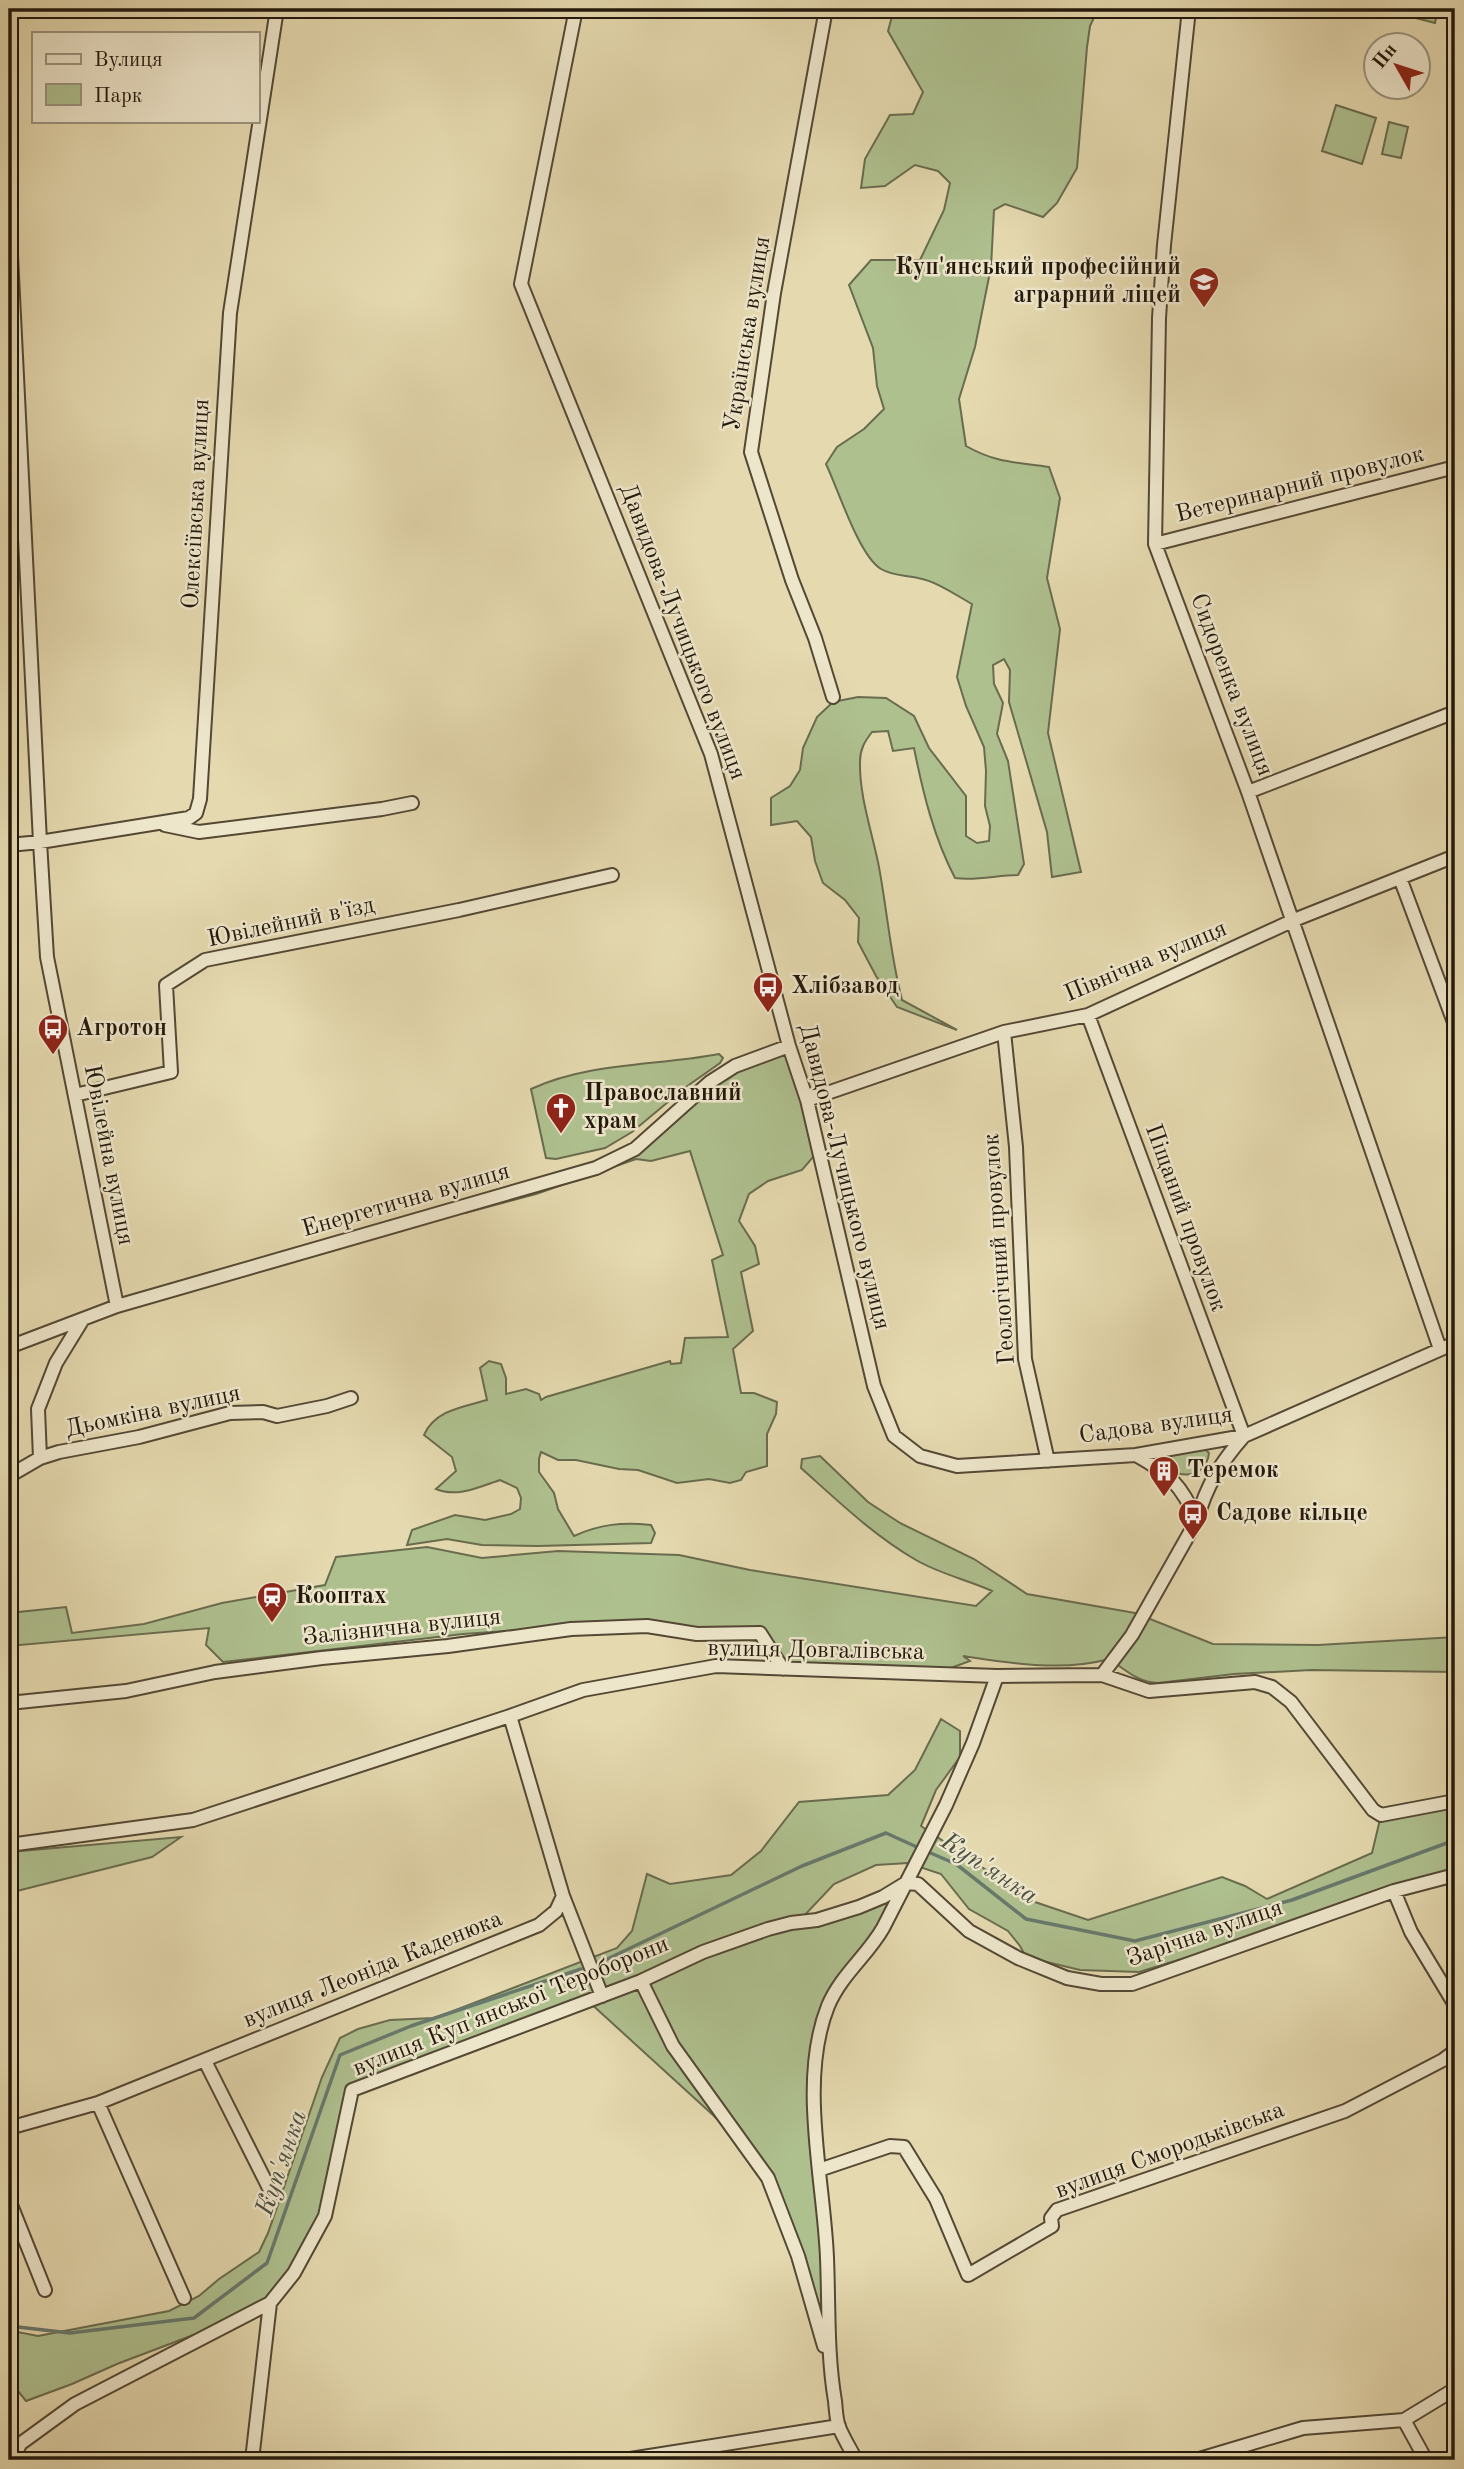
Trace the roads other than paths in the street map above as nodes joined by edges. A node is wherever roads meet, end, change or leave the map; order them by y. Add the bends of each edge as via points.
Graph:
1 (277, 9) edge
2 (576, 9) edge
3 (826, 9) edge
4 (1189, 9) edge
5 (9, 215) edge
6 (1455, 467) edge
7 (1155, 544) junction
8 (833, 697) dead end
9 (1455, 712) edge
10 (1248, 792) junction
11 (412, 803) dead end
12 (157, 824) junction
13 (40, 842) junction
14 (9, 845) edge
15 (1455, 856) edge
16 (612, 875) dead end
17 (1400, 878) junction
18 (1294, 920) junction
19 (1087, 1015) junction
20 (1455, 1025) edge
21 (1004, 1032) junction
22 (789, 1046) junction
23 (75, 1095) junction
24 (807, 1100) junction
25 (117, 1306) junction
26 (83, 1319) junction
27 (1455, 1343) edge
28 (9, 1347) edge
29 (1440, 1349) junction
30 (351, 1398) dead end
31 (894, 1436) joint
32 (1244, 1436) junction
33 (1136, 1455) junction
34 (40, 1458) junction
35 (1048, 1461) junction
36 (9, 1476) edge
37 (1197, 1520) junction
38 (783, 1669) junction
39 (1102, 1675) junction
40 (997, 1676) junction
41 (9, 1703) edge
42 (510, 1716) junction
43 (1455, 1801) edge
44 (9, 1844) edge
45 (1455, 1875) edge
46 (906, 1883) junction
47 (1394, 1891) junction
48 (563, 1896) junction
49 (641, 1981) junction
50 (602, 1996) junction
51 (1455, 2005) edge
52 (1455, 2051) edge
53 (205, 2061) junction
54 (98, 2103) junction
55 (9, 2128) edge
56 (819, 2170) junction
57 (272, 2194) dead end
58 (9, 2200) edge
59 (45, 2290) dead end
60 (184, 2298) dead end
61 (270, 2303) junction
62 (829, 2365) junction
63 (1455, 2389) edge
64 (1404, 2420) junction
65 (839, 2426) junction
66 (14, 2444) edge
67 (13, 2460) edge
68 (252, 2460) edge
69 (624, 2460) edge
70 (856, 2460) edge
71 (1196, 2460) edge
72 (1426, 2460) edge

1 - 12 street, Олексіївська вулиця via 230,313 200,799 196,813 189,818
2 - 22 street, Давидова-Лучицького вулиця via 521,284 711,754
3 - 8 street, Українська вулиця via 774,293 751,452
4 - 7 street, Сидоренка вулиця via 1160,306
5 - 13 street, Ювілейна вулиця
6 - 7 street, Ветеринарний провулок
7 - 10 street, Сидоренка вулиця
9 - 10 street
10 - 18 street, Сидоренка вулиця
11 - 12 street via 199,832
12 - 13 street, Олексіївська вулиця
13 - 14 street, Олексіївська вулиця
13 - 23 street, Ювілейна вулиця via 47,957
15 - 17 street, Північна вулиця
16 - 23 street, Ювілейний в'їзд via 205,960 166,985 172,1072
17 - 18 street, Північна вулиця
17 - 20 street
18 - 19 street, Північна вулиця
18 - 29 street, Сидоренка вулиця
19 - 21 street, Північна вулиця
19 - 32 street, Піщаний провулок
21 - 24 street, Північна вулиця
21 - 35 street, Геологічний провулок via 1016,1147 1025,1359
22 - 24 street, Давидова-Лучицького вулиця
22 - 25 street, Енергетична вулиця via 735,1066 710,1082 635,1149 596,1168
23 - 25 street, Ювілейна вулиця
24 - 31 street, Давидова-Лучицького вулиця via 874,1386
25 - 26 street, Енергетична вулиця
26 - 28 street, Енергетична вулиця
26 - 34 street via 56,1363 37,1409
27 - 29 street, Садова вулиця
29 - 32 street, Садова вулиця
30 - 34 street, Дьомкіна вулиця via 277,1416 230,1413
31 - 35 street, Садова вулиця via 920,1457 957,1466
32 - 33 street, Садова вулиця
32 - 37 street via 1212,1478
33 - 35 street, Садова вулиця
33 - 37 street via 1169,1476 1184,1492
34 - 36 street, Дьомкіна вулиця
37 - 39 street via 1132,1635
38 - 40 street, вулиця Довгалівська
38 - 41 street, Залізнична вулиця via 760,1633 697,1634 648,1626 571,1629 215,1672 126,1691
38 - 42 street, вулиця Довгалівська via 716,1666 583,1690
39 - 40 street, вулиця Довгалівська
39 - 43 street, вулиця Довгалівська via 1149,1691 1255,1682 1272,1688 1291,1702 1381,1815
40 - 46 street via 973,1743
42 - 44 street, вулиця Довгалівська via 193,1820
42 - 48 street
45 - 47 street, Зарічна вулиця
46 - 47 street, Зарічна вулиця via 918,1884 969,1931 1018,1958 1067,1978 1111,1984 1132,1984
46 - 49 street, вулиця Куп'янської Тероборони via 859,1907 768,1929
46 - 56 street via 875,1942 846,1974 828,2007 814,2077
47 - 51 street via 1411,1932
48 - 50 street
48 - 53 street, вулиця Леоніда Каденюка via 556,1912 538,1926
49 - 50 street, вулиця Куп'янської Тероборони
49 - 62 street via 673,2046 768,2178 798,2256
50 - 61 street, вулиця Куп'янської Тероборони via 352,2090 325,2216
52 - 56 street, вулиця Смородьківська via 1345,2111 1056,2210 1052,2227 968,2275 936,2199 904,2147 890,2147
53 - 54 street, вулиця Леоніда Каденюка
53 - 57 street
54 - 55 street, вулиця Леоніда Каденюка
54 - 60 street
56 - 62 street via 827,2256
58 - 59 street
61 - 66 street, вулиця Куп'янської Тероборони via 75,2404
61 - 68 street
62 - 65 street
63 - 64 street
64 - 71 street via 1303,2428
64 - 72 street
65 - 69 street
65 - 70 street
66 - 67 street

